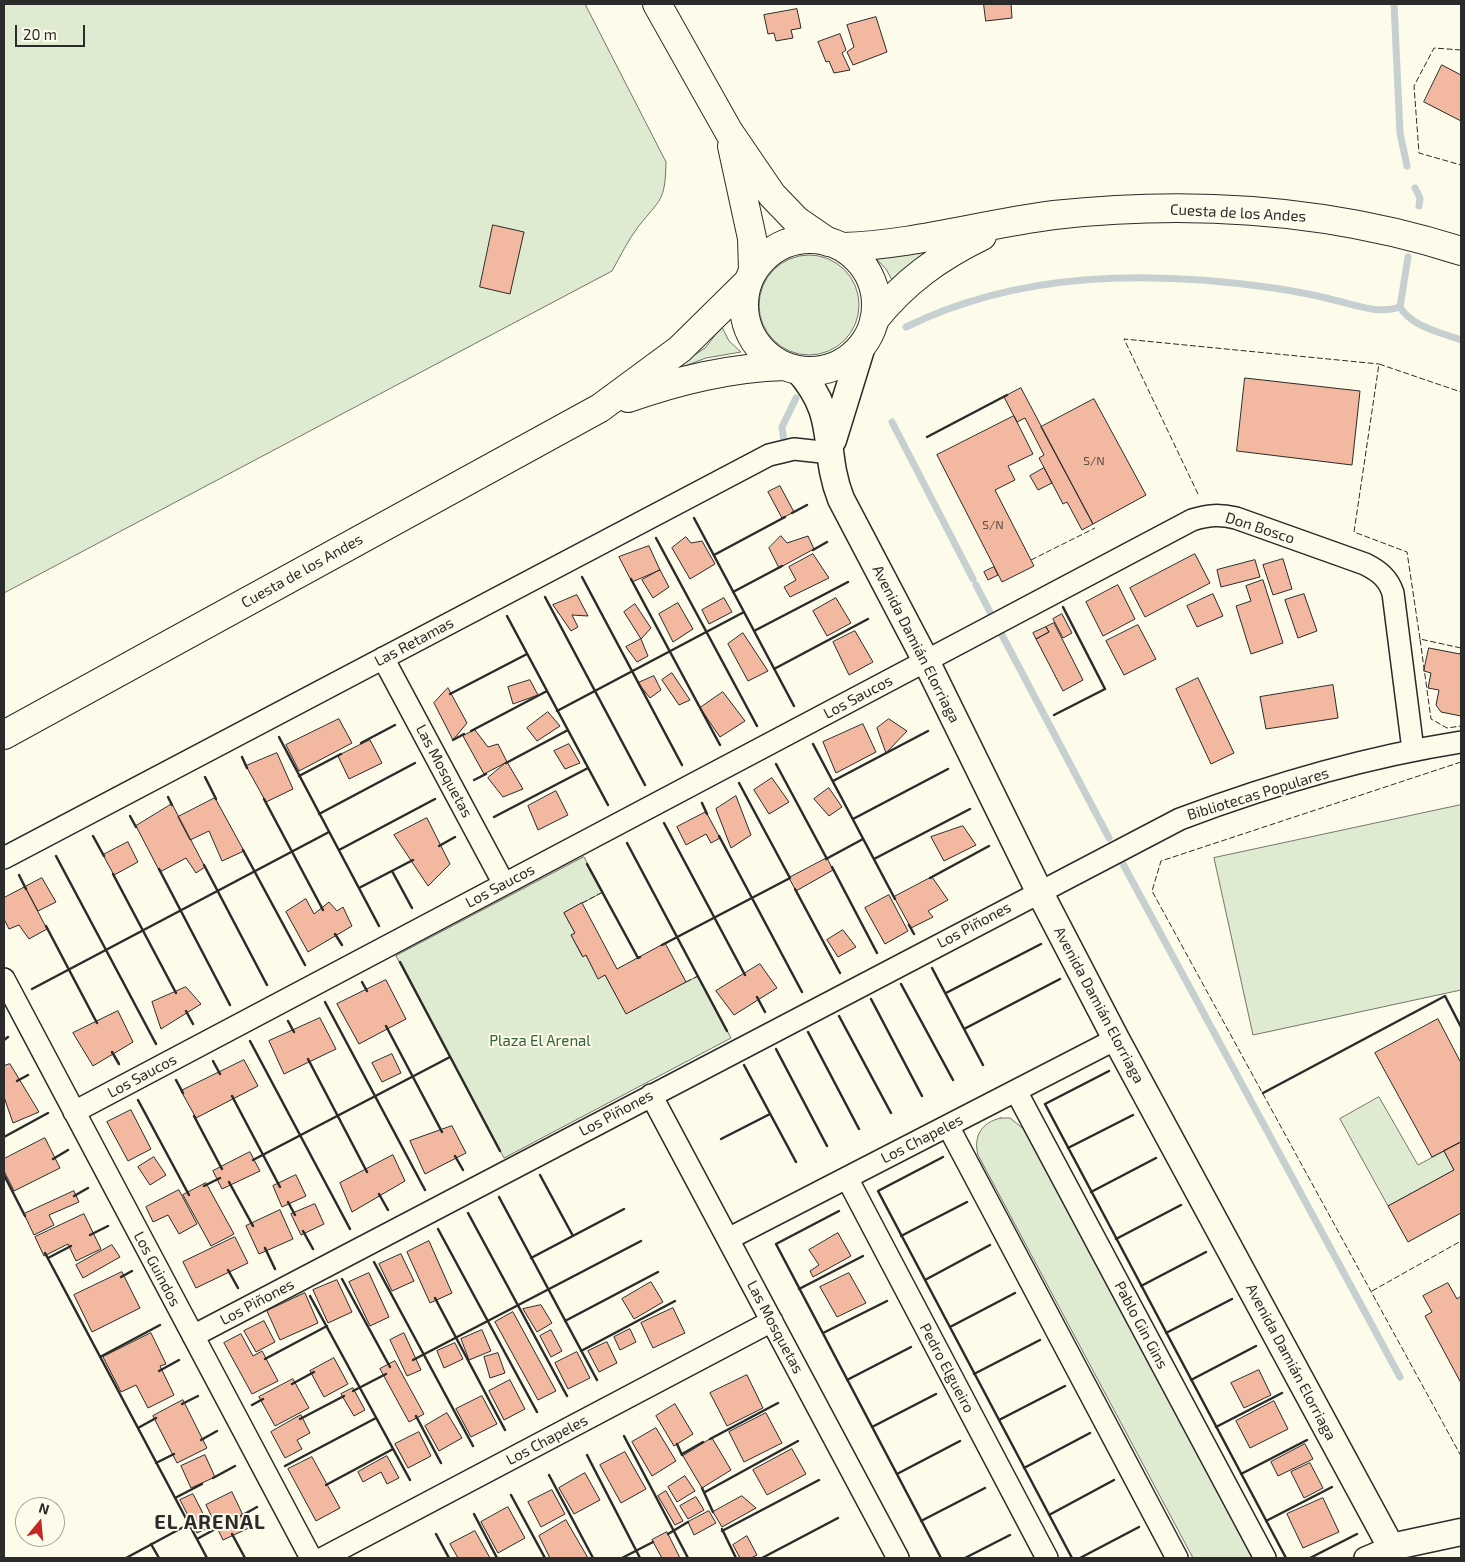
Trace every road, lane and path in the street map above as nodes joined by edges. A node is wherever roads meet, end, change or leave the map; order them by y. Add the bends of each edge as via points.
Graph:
1 (657, 4) edge
2 (729, 132) junction
3 (1011, 223) junction
4 (835, 244) junction
5 (1461, 251) edge
6 (750, 277) junction
7 (874, 320) junction
8 (862, 346) junction
9 (792, 368) junction
10 (600, 408) junction
11 (831, 453) junction
12 (383, 658) junction
13 (926, 661) junction
14 (4, 735) edge
15 (1461, 742) edge
16 (1413, 750) junction
17 (4, 858) edge
18 (504, 884) junction
19 (1039, 891) junction
20 (4, 979) edge
21 (1116, 1039) junction
22 (1016, 1091) junction
23 (651, 1095) junction
24 (74, 1112) junction
25 (948, 1126) junction
26 (847, 1178) junction
27 (728, 1239) junction
28 (772, 1321) junction
29 (193, 1336) junction
30 (1459, 1533) edge
31 (1391, 1547) junction
32 (310, 1558) edge
33 (323, 1558) edge
34 (898, 1558) edge
35 (1047, 1558) edge
36 (1177, 1558) edge
37 (1265, 1558) edge
38 (1365, 1558) edge

1 - 2 main road
2 - 4 main road via 778,203 796,220
2 - 6 main road via 751,233
3 - 4 main road, Cuesta de los Andes via 898,243
3 - 5 main road, Cuesta de los Andes via 1106,211 1244,210 1366,226
3 - 7 main road, Cuesta de los Andes via 932,263 899,290
4 - 6 main road via 800,239 786,243 762,259
4 - 7 main road via 853,255 870,278 875,292
6 - 9 main road via 744,312 753,339 761,350
6 - 10 main road, Cuesta de los Andes via 680,350
7 - 8 main road
8 - 9 main road via 840,364 813,371
8 - 11 street, Avenida Damián Elorriaga via 837,423
9 - 10 main road, Cuesta de los Andes via 712,373
9 - 11 street, Avenida Damián Elorriaga via 818,396 829,430
10 - 14 main road, Cuesta de los Andes
11 - 12 street, Las Retamas via 794,449 777,452
11 - 13 street, Avenida Damián Elorriaga via 833,476 841,499
12 - 17 street, Las Retamas
12 - 18 street, Las Mosquetas
13 - 16 street, Don Bosco via 1192,520 1215,514 1226,515 1365,564 1389,583 1393,593
13 - 18 street, Los Saucos
13 - 19 street, Avenida Damián Elorriaga
15 - 16 street, Bibliotecas Populares
16 - 19 street, Bibliotecas Populares via 1265,790 1180,819
18 - 24 street, Los Saucos
19 - 21 street, Avenida Damián Elorriaga
19 - 23 street, Los Piñones
20 - 24 street, Los Guindos
21 - 22 street, Los Chapeles
21 - 31 street, Avenida Damián Elorriaga
22 - 25 street, Los Chapeles
22 - 37 street, Pablo Gin Gins
23 - 27 street, Las Mosquetas
23 - 29 street, Los Piñones
24 - 29 street, Los Guindos
25 - 26 street, Los Chapeles
25 - 36 street
26 - 27 street, Los Chapeles
26 - 35 street, Pedro Elgueiro
27 - 28 street, Las Mosquetas
28 - 33 street, Los Chapeles
28 - 34 street, Las Mosquetas
29 - 32 street, Los Guindos
30 - 31 street
31 - 38 street

